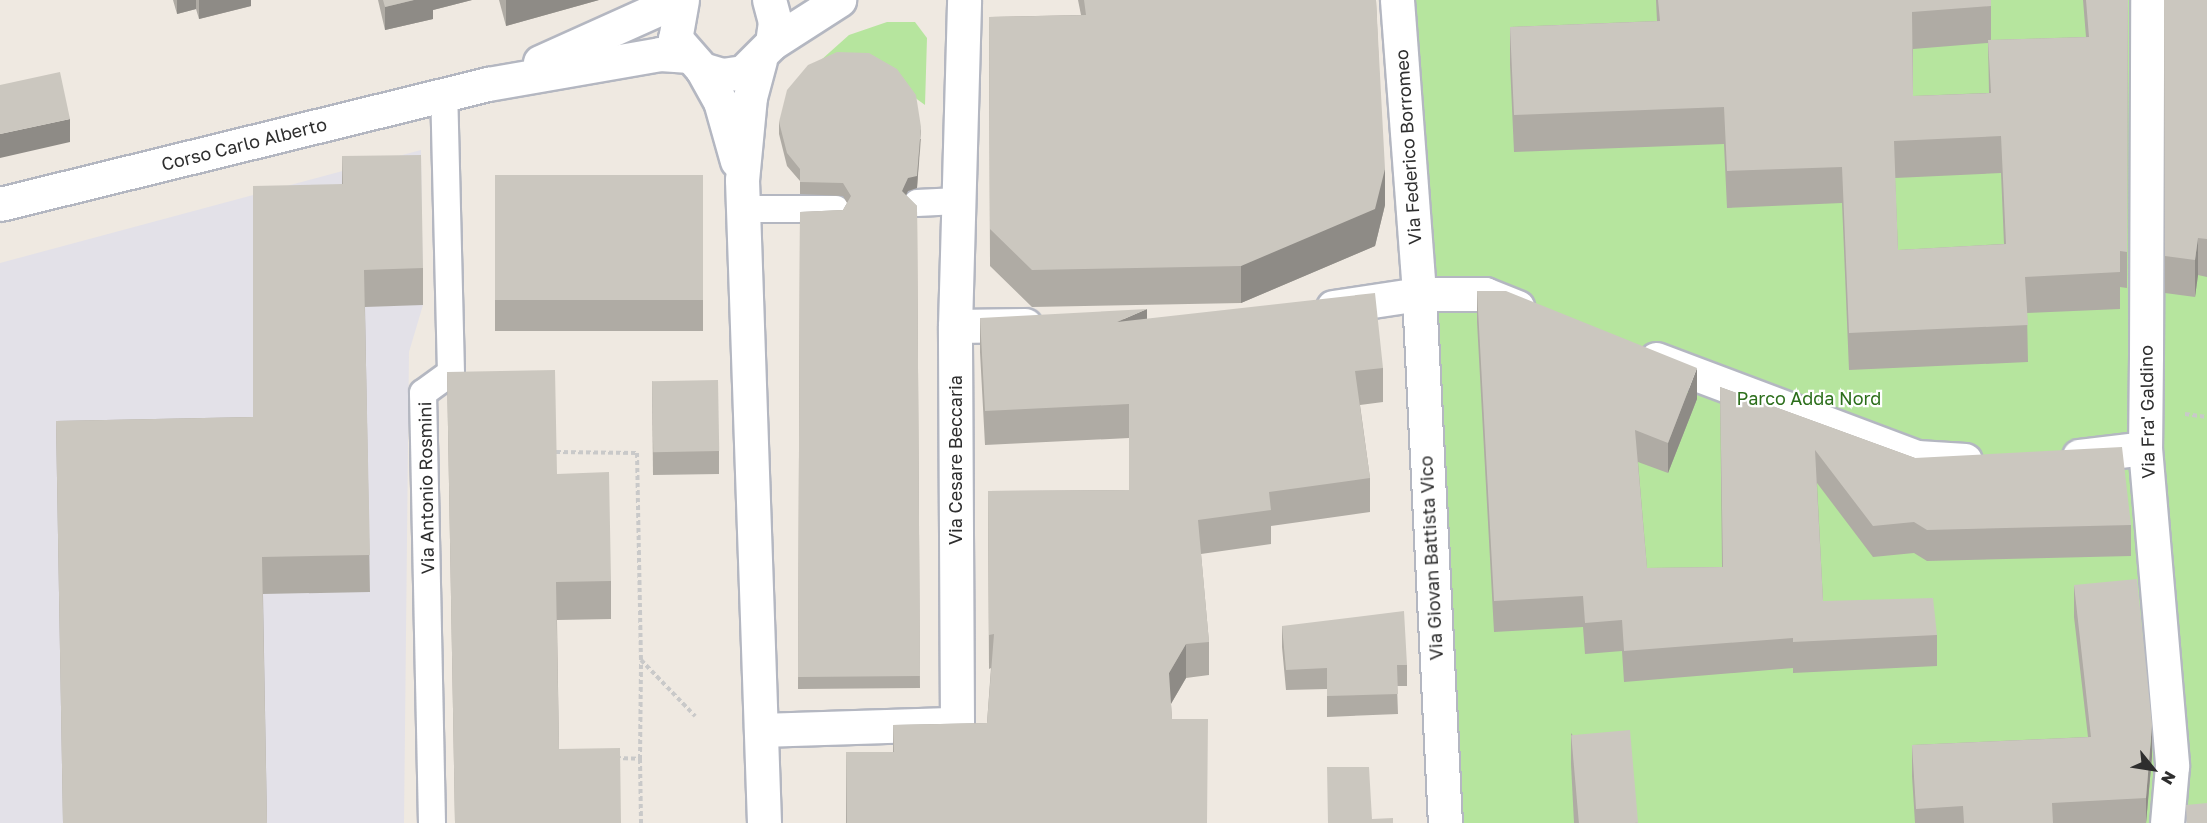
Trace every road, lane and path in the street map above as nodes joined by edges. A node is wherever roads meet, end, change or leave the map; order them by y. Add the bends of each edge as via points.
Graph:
1 (680, 0) edge
2 (769, 0) edge
3 (839, 0) edge
4 (964, 0) edge
5 (1397, 0) edge
6 (2147, 0) edge
7 (766, 52) junction
8 (694, 63) junction
9 (488, 84) junction
10 (444, 95) junction
11 (743, 194) junction
12 (958, 201) junction
13 (917, 203) edge
14 (0, 204) edge
15 (836, 209) edge
16 (1419, 294) junction
17 (1296, 313) edge
18 (1551, 319) edge
19 (1062, 325) edge
20 (954, 326) junction
21 (1629, 348) edge
22 (2145, 448) junction
23 (556, 452) edge
24 (2051, 459) edge
25 (1994, 462) edge
26 (641, 660) junction
27 (695, 716) dead end
28 (761, 730) junction
29 (605, 757) edge
30 (640, 759) junction
31 (432, 823) edge
32 (640, 823) edge
33 (764, 823) edge
34 (1445, 823) edge
35 (2167, 823) edge

1 - 8 street via 675,38
1 - 9 street, Corso Carlo Alberto
2 - 7 street via 776,22
3 - 7 street
4 - 12 street, Via Cesare Beccaria
5 - 16 street, Via Federico Borromeo
6 - 22 street, Via Fra' Galdino
7 - 8 street, Corso Carlo Alberto via 743,72 722,75
7 - 11 street via 750,97
8 - 9 street, Corso Carlo Alberto via 660,54
8 - 11 street via 720,101
9 - 10 street, Corso Carlo Alberto
10 - 14 street, Corso Carlo Alberto
10 - 31 lane, Via Antonio Rosmini via 451,373 423,393
11 - 15 lane
11 - 28 street
12 - 13 lane
12 - 20 street, Via Cesare Beccaria
16 - 17 street
16 - 18 street via 1485,294
16 - 34 street, Via Giovan Battista Vico
19 - 20 street
20 - 28 street, Via Cesare Beccaria via 957,724
21 - 25 street via 1917,457
22 - 24 street
22 - 35 street, Via Fra' Galdino via 2172,760
23 - 26 path via 637,453
26 - 27 path
26 - 30 path
28 - 33 street
29 - 30 path
30 - 32 path

